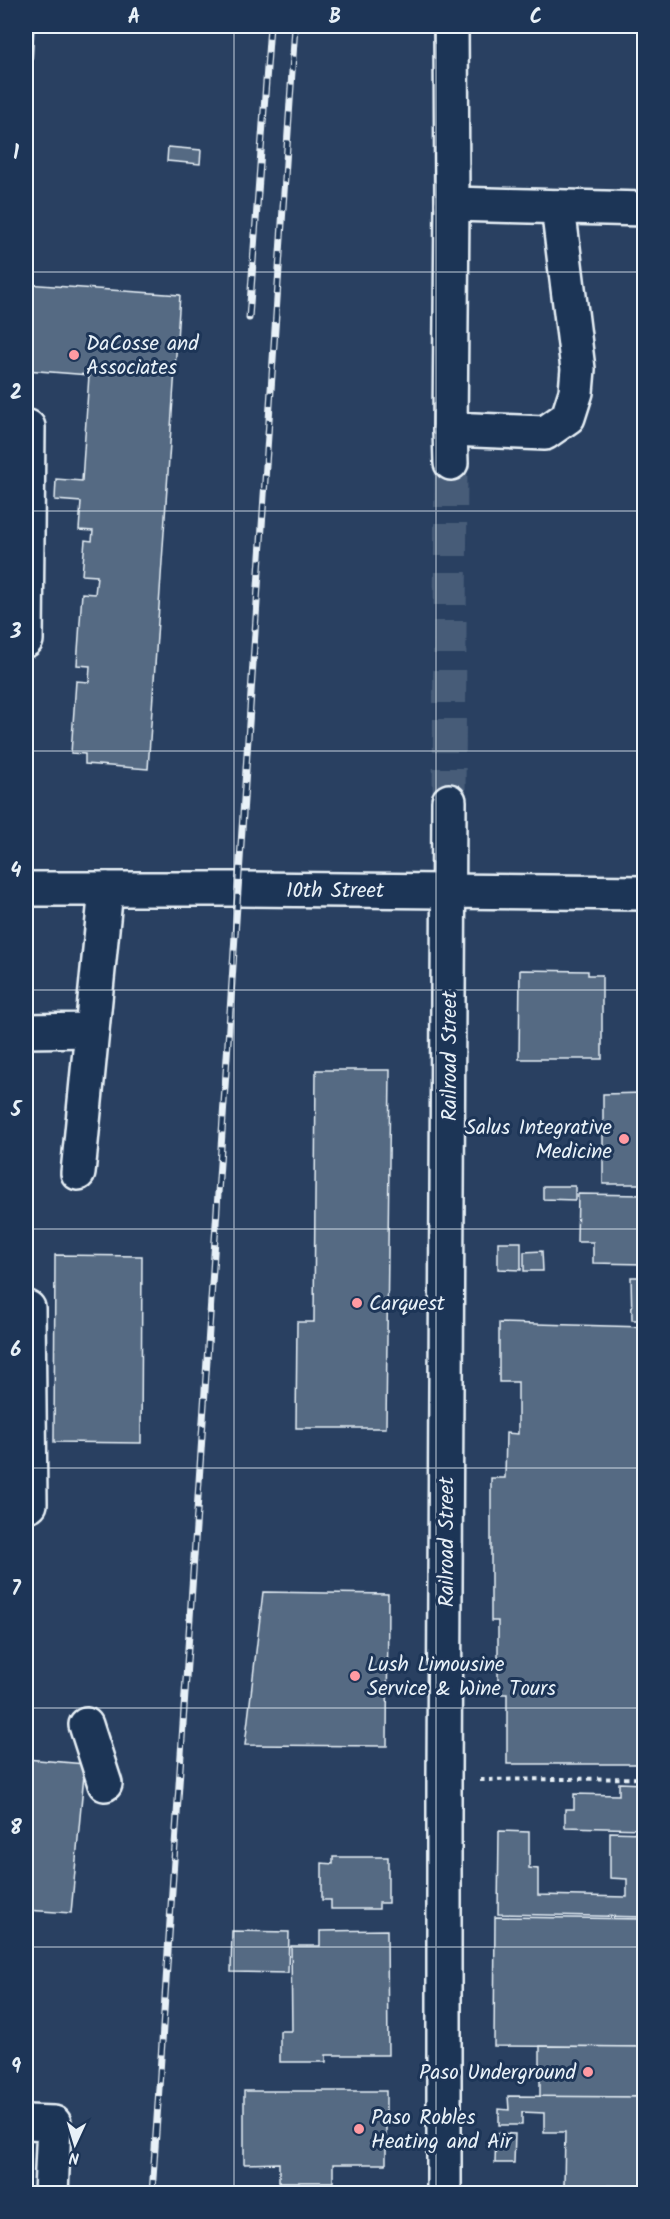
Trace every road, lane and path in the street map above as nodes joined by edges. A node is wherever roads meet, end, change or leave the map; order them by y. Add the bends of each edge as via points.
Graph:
1 (452, 26) edge
2 (452, 204) junction
3 (558, 207) junction
4 (645, 209) edge
5 (26, 427) edge
6 (450, 429) junction
7 (451, 463) tunnel mouth
8 (26, 640) edge
9 (449, 801) tunnel mouth
10 (26, 889) edge
11 (106, 889) junction
12 (450, 891) junction
13 (645, 893) edge
14 (92, 1030) junction
15 (26, 1031) edge
16 (78, 1173) dead end
17 (26, 1308) edge
18 (26, 1503) edge
19 (86, 1725) dead end
20 (645, 1779) edge
21 (444, 1780) junction
22 (105, 1784) dead end
23 (26, 2122) edge
24 (51, 2193) edge
25 (444, 2193) edge

1 - 2 street
2 - 3 street
2 - 6 street
3 - 4 street
3 - 6 street via 579,369 568,417 545,433
5 - 8 street
6 - 7 street
9 - 12 street, Railroad Street
10 - 11 street, 10th Street
11 - 12 street, 10th Street
11 - 14 street
12 - 13 street, 10th Street
12 - 21 street, Railroad Street
14 - 15 street
14 - 16 street
17 - 18 street via 30,1504
19 - 22 street
20 - 21 path
21 - 25 street, Railroad Street
23 - 24 street via 54,2123

